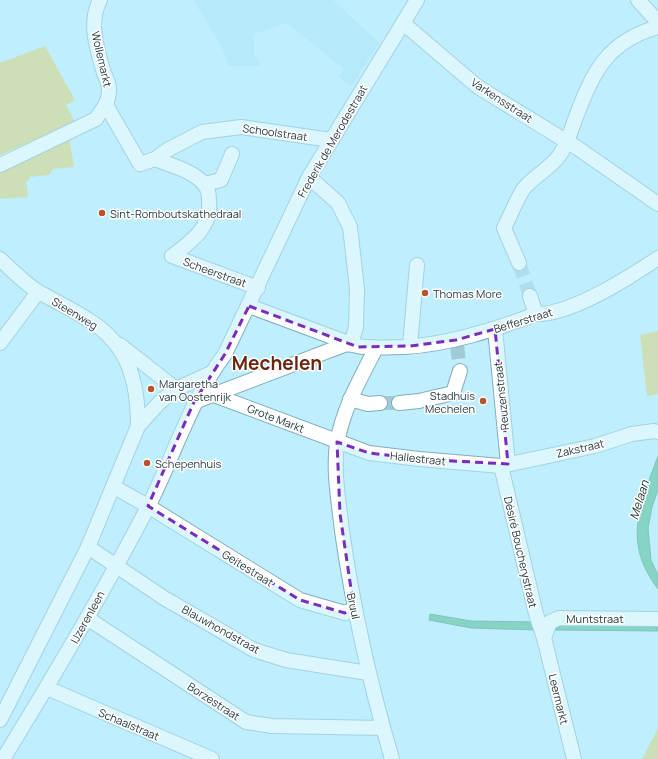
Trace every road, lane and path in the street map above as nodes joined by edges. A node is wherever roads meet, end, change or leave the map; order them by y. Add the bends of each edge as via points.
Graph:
1 (100, 0) edge
2 (417, 0) edge
3 (638, 0) edge
4 (658, 22) edge
5 (406, 25) junction
6 (658, 27) edge
7 (106, 106) junction
8 (331, 140) junction
9 (567, 141) junction
10 (232, 154) dead end
11 (155, 159) junction
12 (0, 165) edge
13 (310, 177) junction
14 (205, 184) junction
15 (658, 204) edge
16 (658, 258) edge
17 (0, 259) edge
18 (519, 263) tunnel mouth
19 (417, 266) dead end
20 (258, 288) junction
21 (38, 292) junction
22 (530, 296) tunnel mouth
23 (249, 306) junction
24 (536, 314) junction
25 (495, 329) junction
26 (109, 335) junction
27 (0, 343) edge
28 (351, 344) junction
29 (410, 346) junction
30 (376, 348) junction
31 (460, 371) tunnel mouth
32 (211, 372) junction
33 (176, 389) junction
34 (214, 395) junction
35 (350, 399) junction
36 (194, 402) junction
37 (380, 403) tunnel mouth
38 (399, 403) tunnel mouth
39 (138, 426) junction
40 (658, 432) edge
41 (337, 446) junction
42 (505, 465) junction
43 (115, 484) junction
44 (148, 506) junction
45 (88, 547) junction
46 (116, 565) junction
47 (354, 609) junction
48 (87, 618) junction
49 (658, 619) edge
50 (544, 638) junction
51 (368, 672) junction
52 (47, 688) junction
53 (0, 720) edge
54 (383, 728) junction
55 (4, 759) edge
56 (212, 759) edge
57 (392, 759) edge
58 (574, 759) edge

1 - 7 street, Wollemarkt via 94,16 94,30 110,90
2 - 5 street, Frederik de Merodestraat
3 - 4 street
5 - 8 street, Frederik de Merodestraat
5 - 9 street, Varkensstraat via 478,87
6 - 9 street via 632,37 607,57 589,83
7 - 11 street via 140,164
7 - 12 street via 96,118
8 - 11 street, Schoolstraat via 241,126 202,132
8 - 13 street, Frederik de Merodestraat
9 - 15 street, Varkensstraat
9 - 18 street via 558,156 524,188 504,228
10 - 14 street via 222,180
11 - 14 street via 187,172
13 - 20 street, Frederik de Merodestraat
13 - 28 street via 338,202 350,227 357,289 356,327
14 - 20 street, Scheerstraat via 210,207 207,223 190,243 172,256
16 - 24 street, Befferstraat via 627,279 582,301 545,314
17 - 21 street, Steenweg
19 - 29 street
20 - 23 street
21 - 26 street, Steenweg via 91,321
21 - 27 street
22 - 24 street
23 - 28 street
23 - 32 street via 225,354
24 - 25 street, Befferstraat
25 - 29 street, Befferstraat via 457,342
25 - 42 street, Reuzenstraat
26 - 33 street
26 - 39 street, Steenweg via 132,372 138,401
28 - 30 street
28 - 34 street via 344,344
29 - 30 street, Befferstraat
30 - 35 street
31 - 38 street via 453,393
32 - 33 street
32 - 36 street
33 - 39 street, Steenweg
34 - 36 street
34 - 41 street, Grote Markt
35 - 37 street via 368,404
35 - 41 street
36 - 44 street, IJzerenleen
39 - 43 street, Steenweg
40 - 42 street, Zakstraat via 632,434 595,446
41 - 42 street, Hallestraat via 419,459
41 - 47 street, Bruul via 340,514
42 - 50 street, Désiré Boucherystraat via 536,614
43 - 44 street
43 - 45 street
44 - 46 street, IJzerenleen
44 - 47 street, Geitestraat via 300,600 345,613
45 - 46 street, Blauwhondstraat
45 - 53 street
46 - 48 street, IJzerenleen
46 - 51 street, Blauwhondstraat via 164,598 254,650 286,660
47 - 51 street, Bruul
48 - 52 street, IJzerenleen
48 - 54 street, Borzestraat via 246,722 272,726
49 - 50 street, Muntstraat via 559,618 550,622
50 - 58 street, Leermarkt
51 - 54 street, Bruul
52 - 55 street, IJzerenleen
52 - 56 street, Schaalstraat
54 - 57 street, Bruul

